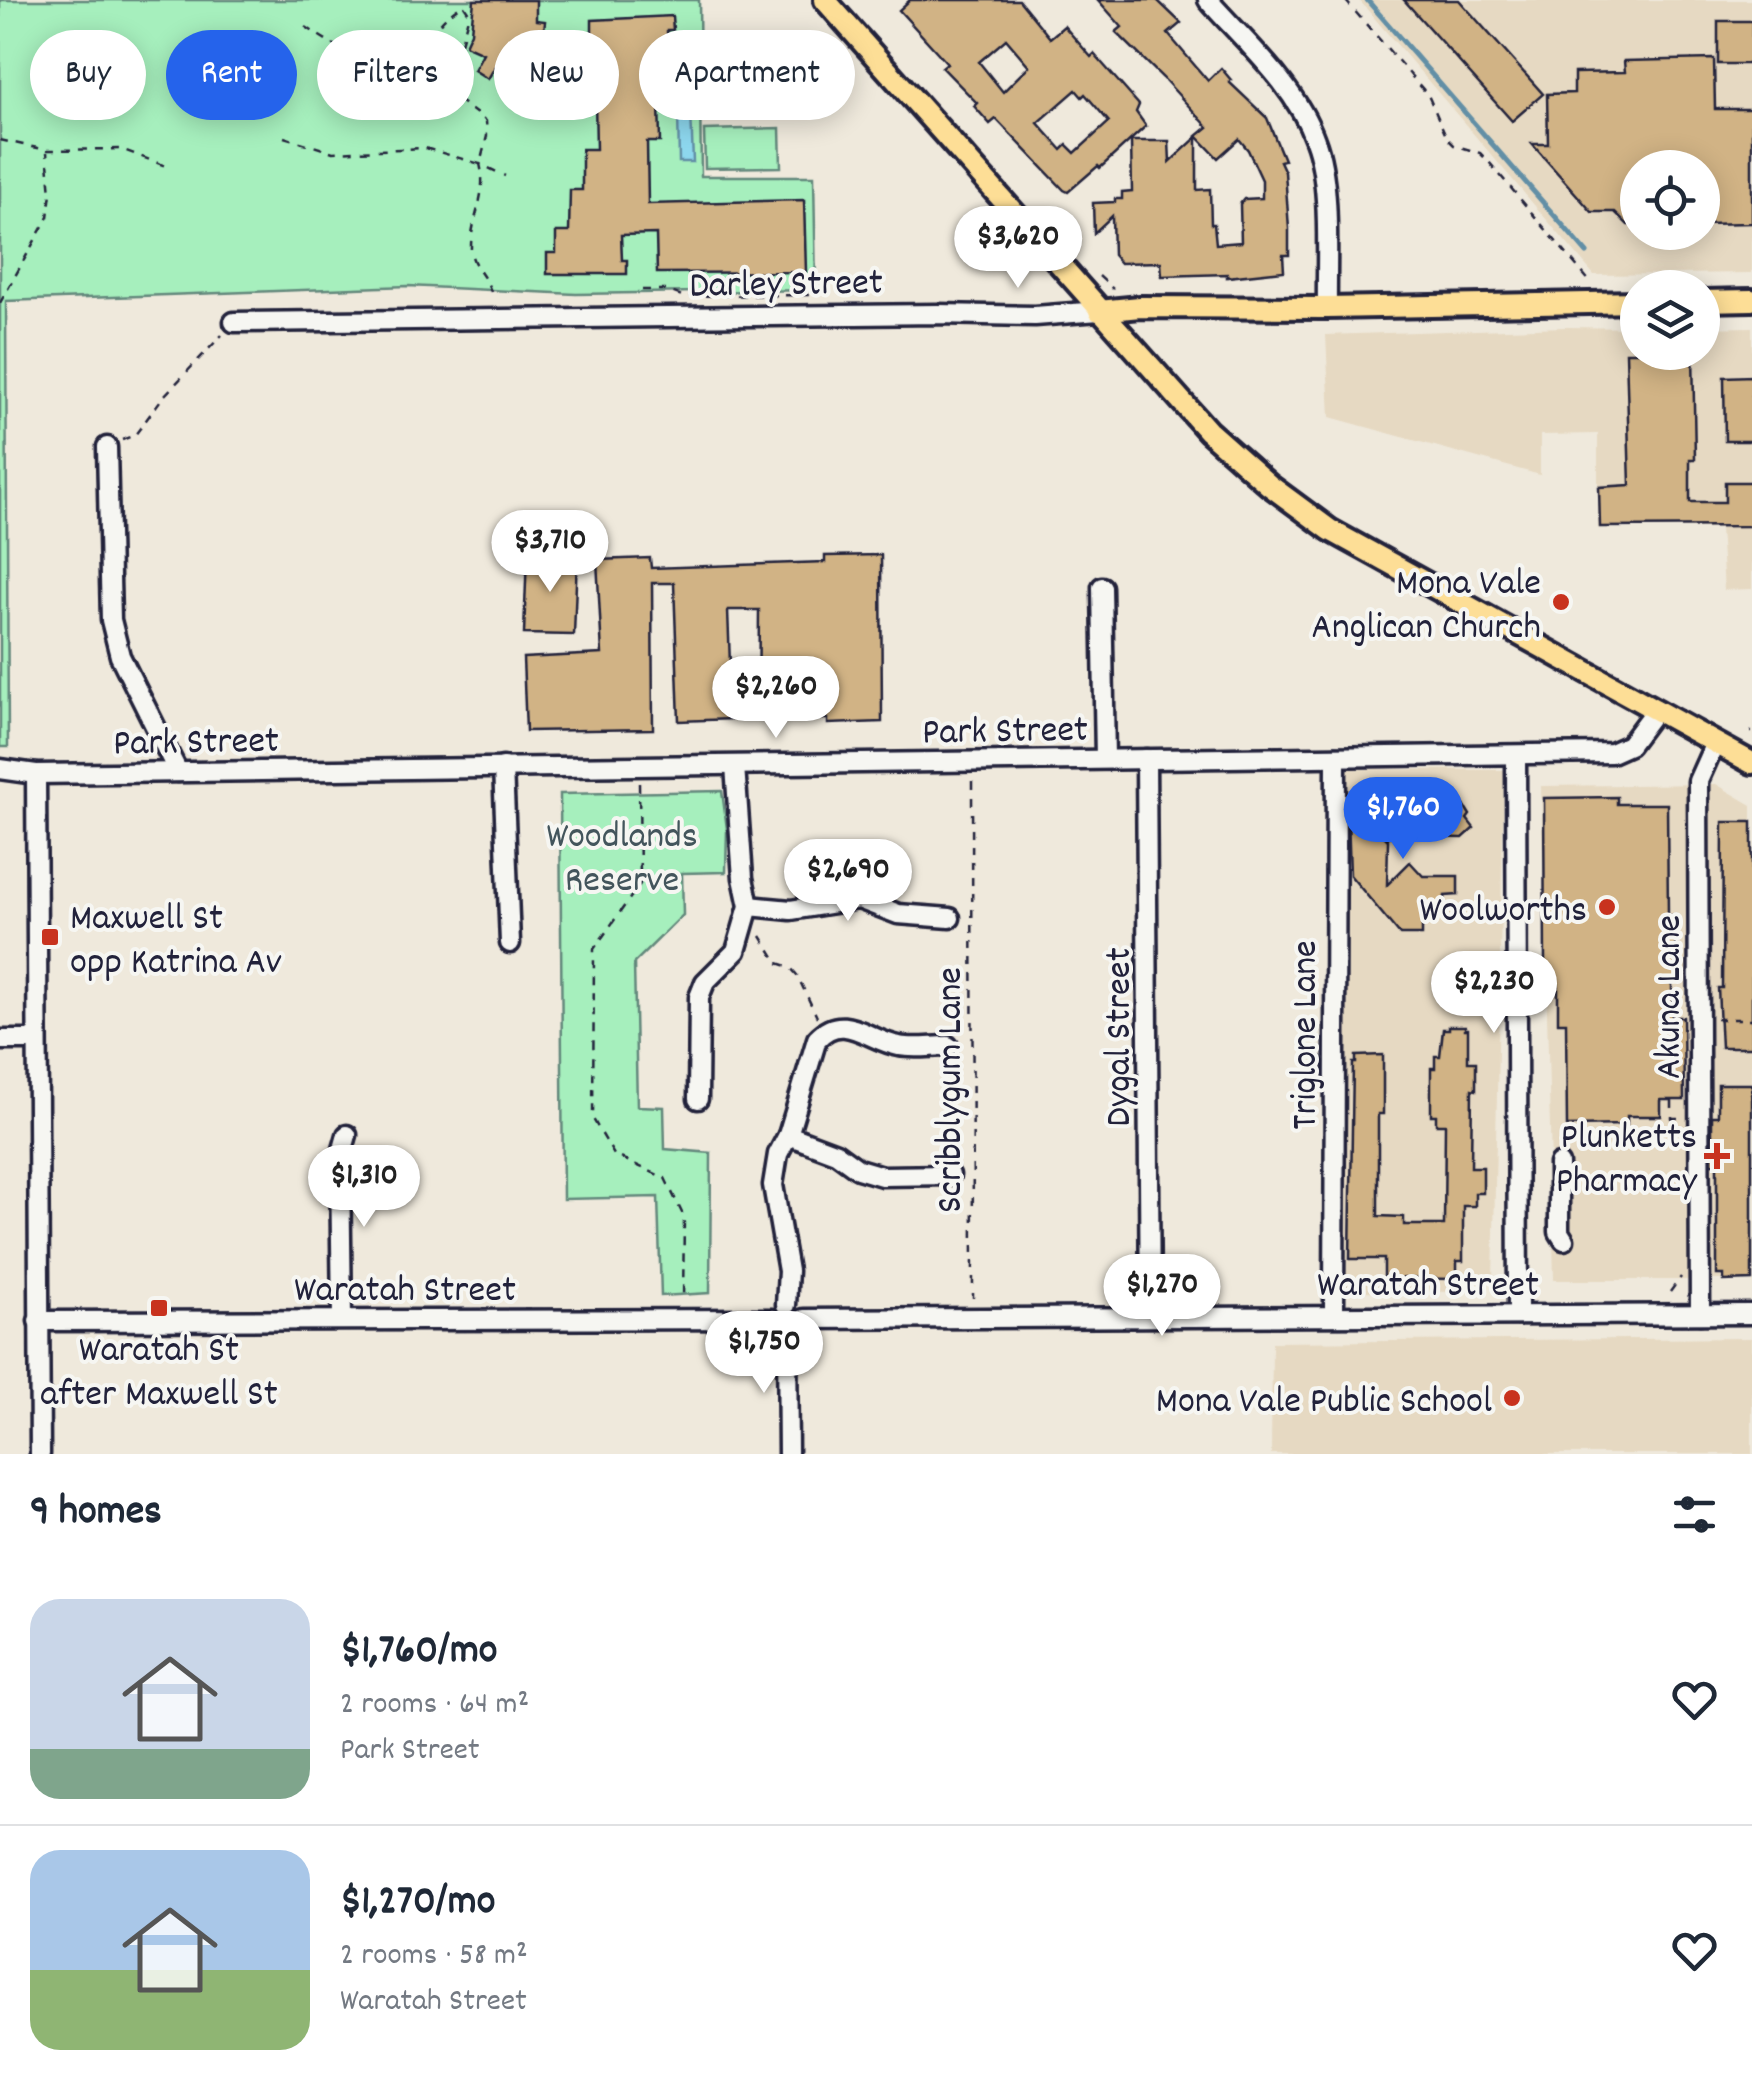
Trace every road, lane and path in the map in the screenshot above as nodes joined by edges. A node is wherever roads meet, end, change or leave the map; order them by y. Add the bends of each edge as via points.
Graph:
1 (826, 0) edge
2 (1208, 0) edge
3 (1345, 0) edge
4 (306, 27) dead end
5 (284, 137) dead end
6 (0, 140) edge
7 (47, 150) junction
8 (480, 164) junction
9 (172, 168) dead end
10 (504, 176) dead end
11 (1100, 276) dead end
12 (1591, 283) dead end
13 (642, 290) dead end
14 (1114, 290) dead end
15 (491, 292) dead end
16 (810, 295) dead end
17 (1752, 300) edge
18 (1720, 301) edge
19 (1620, 302) edge
20 (0, 304) edge
21 (1327, 308) junction
22 (1099, 311) junction
23 (234, 322) joint
24 (107, 446) joint
25 (1102, 587) dead end
26 (1656, 709) junction
27 (1715, 743) junction
28 (1336, 756) junction
29 (1516, 756) junction
30 (1105, 759) junction
31 (1146, 759) junction
32 (972, 760) junction
33 (1752, 763) edge
34 (640, 766) junction
35 (735, 766) junction
36 (504, 767) junction
37 (0, 769) edge
38 (178, 772) junction
39 (36, 774) junction
40 (748, 906) junction
41 (950, 918) dead end
42 (750, 933) dead end
43 (510, 943) dead end
44 (1752, 1019) edge
45 (1699, 1020) junction
46 (826, 1030) junction
47 (0, 1040) edge
48 (35, 1040) junction
49 (948, 1046) dead end
50 (698, 1099) dead end
51 (347, 1135) dead end
52 (788, 1135) junction
53 (1559, 1164) dead end
54 (950, 1176) dead end
55 (1564, 1240) dead end
56 (1691, 1271) dead end
57 (1670, 1292) dead end
58 (683, 1301) dead end
59 (973, 1301) dead end
60 (786, 1305) junction
61 (1334, 1314) junction
62 (1700, 1314) junction
63 (1752, 1314) edge
64 (1150, 1315) junction
65 (1518, 1316) junction
66 (804, 1318) junction
67 (342, 1319) junction
68 (772, 1319) junction
69 (38, 1321) junction
70 (787, 1337) junction
71 (40, 1454) edge
72 (788, 1454) edge

1 - 22 main road
2 - 21 street via 1287,90 1317,143
3 - 12 path via 1428,94 1446,138 1489,162
4 - 8 path via 373,61 394,60 422,50 441,21 463,4 469,13 459,51 438,78 486,121
5 - 8 path via 332,152 425,148
6 - 7 path
7 - 9 path via 120,149
7 - 20 path via 48,217
8 - 10 path
8 - 15 path via 483,197 470,248
11 - 14 path
13 - 16 path
17 - 18 main road
19 - 21 main road, Darley Street
21 - 22 main road, Darley Street
22 - 23 street, Darley Street
22 - 26 main road via 1208,431 1330,530
23 - 24 path via 135,434
24 - 38 street via 110,620 120,656
25 - 30 street
26 - 27 main road
26 - 29 street, Park Street via 1629,744 1612,753
27 - 33 main road
27 - 45 street, Akuna Lane via 1698,781
28 - 29 street, Park Street
28 - 31 street, Park Street
28 - 61 street, Triglone Lane
29 - 65 street
30 - 31 street, Park Street
30 - 32 street, Park Street
31 - 64 street, Dygal Street
32 - 35 street, Park Street
32 - 59 path, Scribblygum Lane
34 - 35 street, Park Street
34 - 36 street, Park Street
34 - 58 path via 640,884 594,949 592,1120 614,1155 666,1178 684,1217
35 - 40 street
36 - 38 street, Park Street
36 - 43 street
37 - 39 street, Park Street
38 - 39 street, Park Street
39 - 48 street
40 - 41 street via 791,910 858,900 898,914
40 - 50 street via 736,951 699,997
42 - 46 path via 760,935 778,962 797,975
44 - 45 path
45 - 62 street, Akuna Lane
46 - 49 street via 858,1028 899,1046
46 - 52 street via 811,1051
47 - 48 street
48 - 69 street
51 - 67 street via 340,1160
52 - 54 street via 882,1176
52 - 60 street via 772,1185 788,1271
53 - 55 street
56 - 57 path
60 - 66 street
60 - 68 street
61 - 64 street, Waratah Street
61 - 65 street, Waratah Street
62 - 63 street, Waratah Street
62 - 65 street, Waratah Street
64 - 66 street, Waratah Street
66 - 70 street via 802,1330
67 - 68 street, Waratah Street
67 - 69 street, Waratah Street
68 - 70 street
69 - 71 street
70 - 72 street

